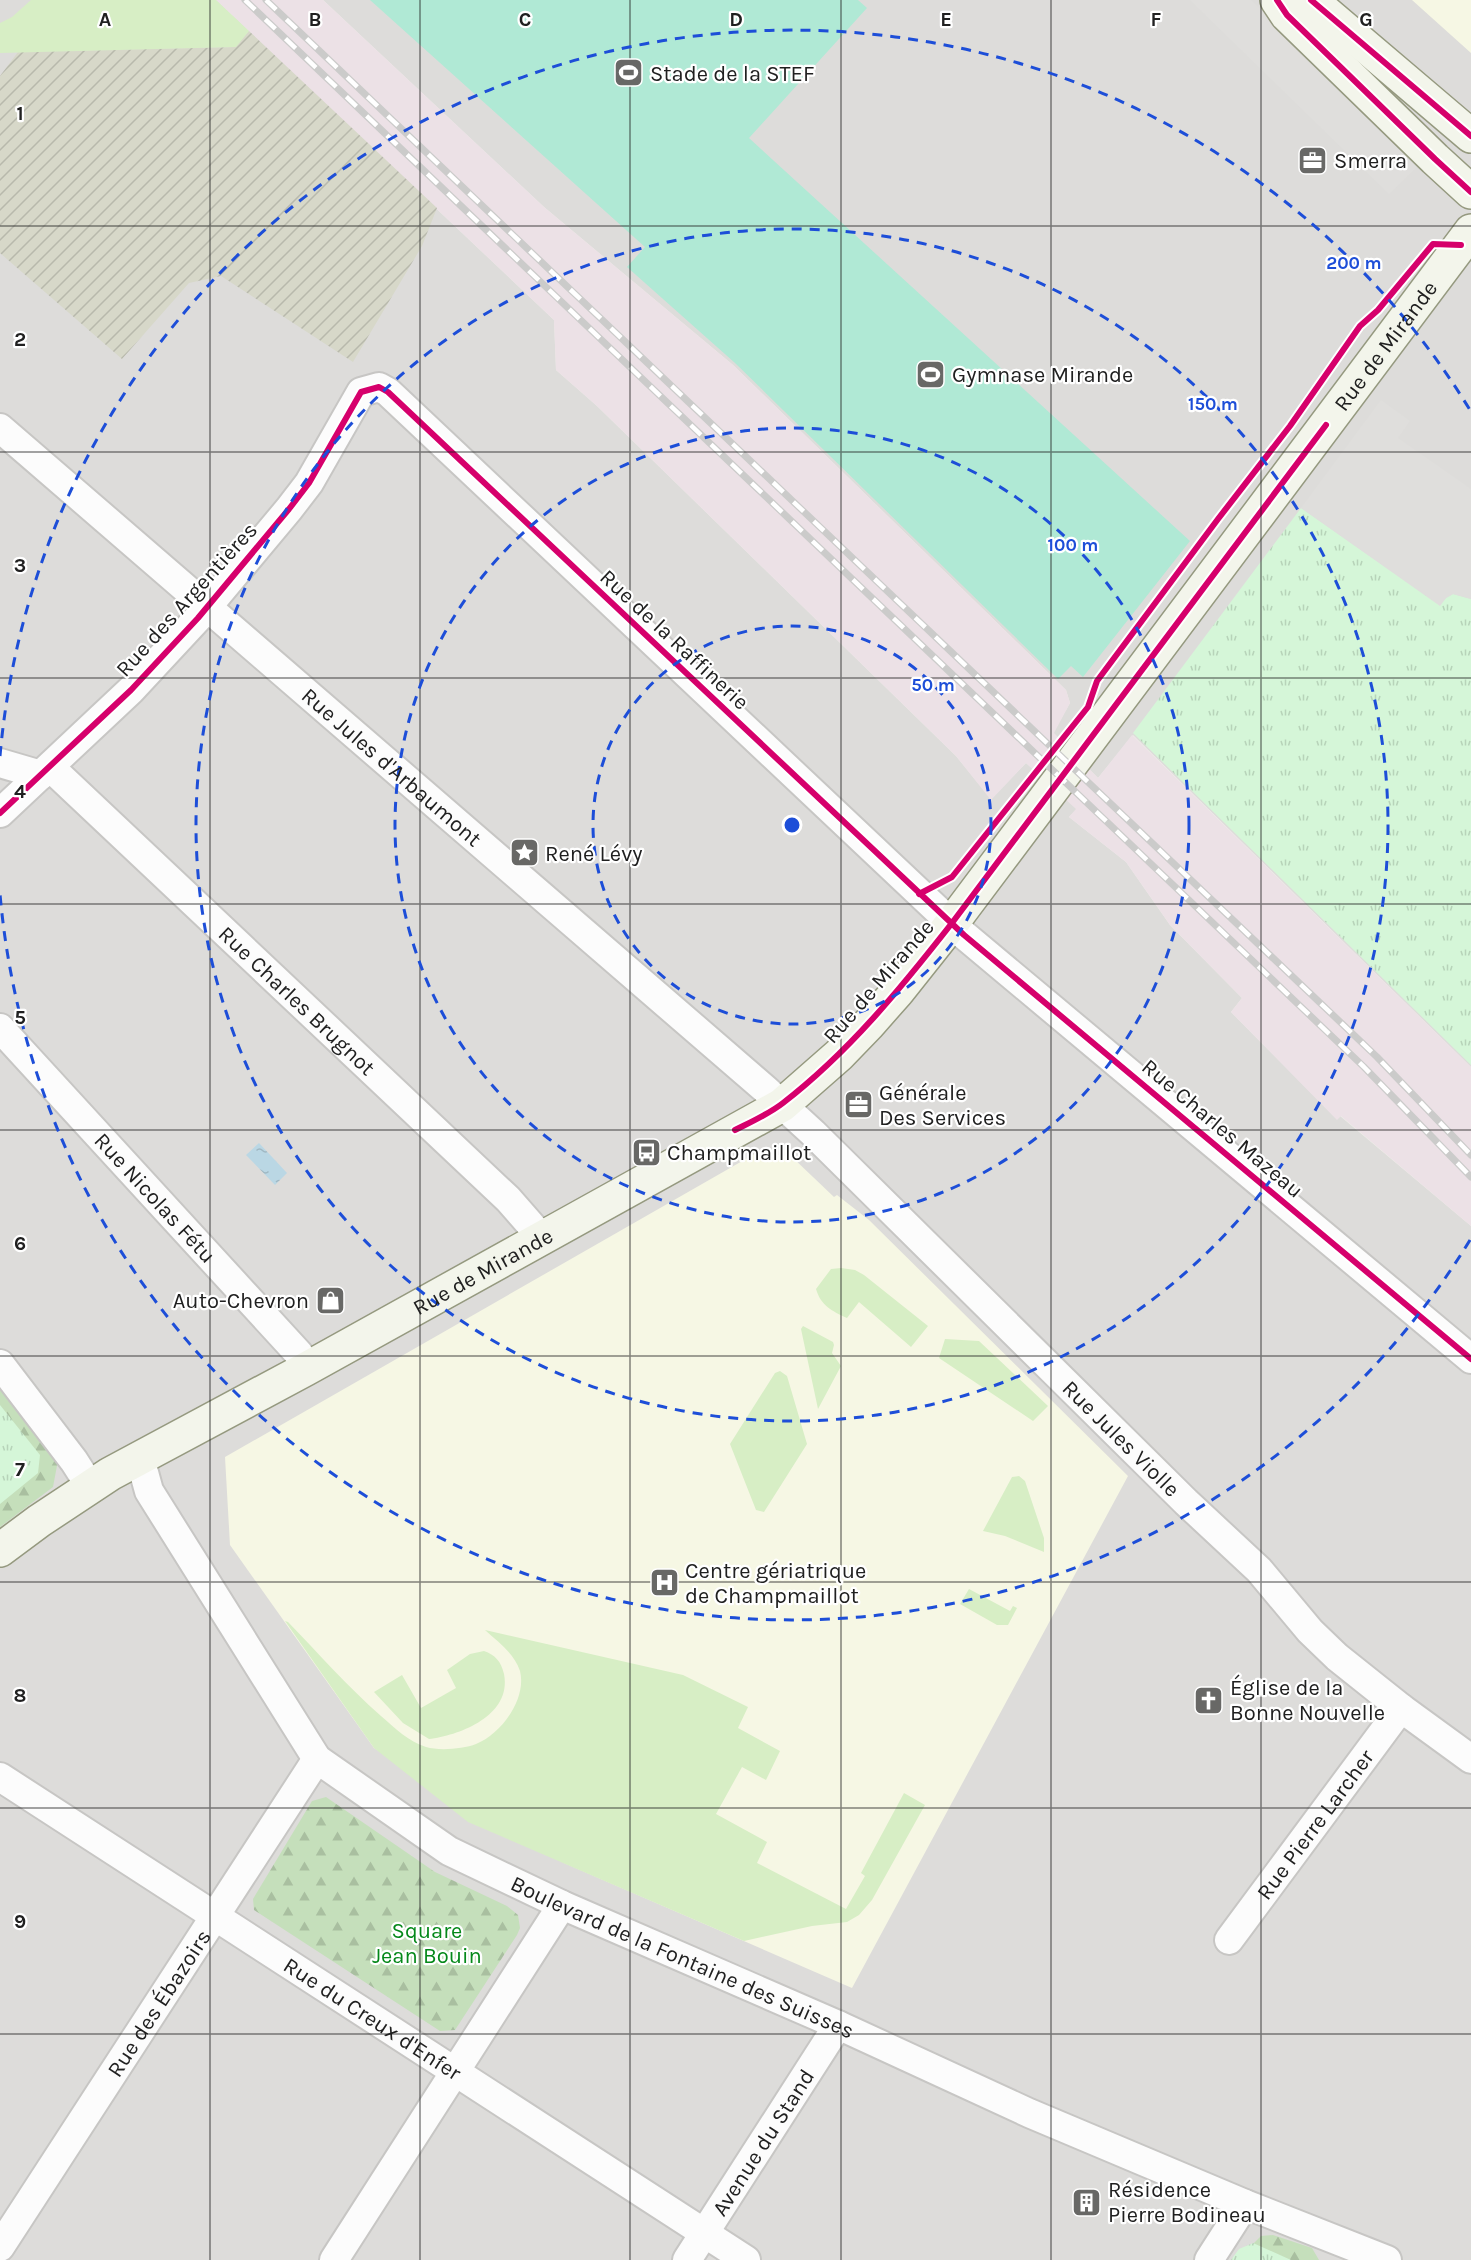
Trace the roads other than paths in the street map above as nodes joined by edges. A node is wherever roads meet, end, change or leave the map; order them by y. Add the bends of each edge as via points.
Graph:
1 (1277, 0) edge
2 (1311, 0) edge
3 (1471, 136) edge
4 (1471, 192) edge
5 (1471, 231) edge
6 (371, 388) joint
7 (0, 428) edge
8 (208, 606) junction
9 (0, 763) edge
10 (45, 771) junction
11 (0, 813) edge
12 (952, 923) junction
13 (0, 1028) edge
14 (782, 1105) junction
15 (543, 1239) junction
16 (1471, 1359) edge
17 (0, 1364) edge
18 (306, 1370) junction
19 (140, 1458) junction
20 (90, 1486) junction
21 (0, 1550) edge
22 (1401, 1708) junction
23 (317, 1759) junction
24 (1471, 1759) edge
25 (0, 1777) edge
26 (562, 1905) junction
27 (214, 1916) junction
28 (1229, 1940) dead end
29 (838, 2025) junction
30 (455, 2072) junction
31 (1245, 2204) junction
32 (5, 2229) edge
33 (704, 2233) junction
34 (334, 2260) edge
35 (687, 2260) edge
36 (746, 2260) edge
37 (1209, 2260) edge
38 (1387, 2260) edge

1 - 4 main road via 1287,15
2 - 3 main road
5 - 12 main road, Rue de Mirande
6 - 8 street, Rue des Argentières via 362,392 309,483
6 - 12 street, Rue de la Raffinerie via 380,387 388,392
7 - 8 street, Rue Jules d'Arbaumont
8 - 10 street, Rue des Argentières via 130,690
8 - 14 street, Rue Jules d'Arbaumont
9 - 10 street
10 - 11 street, Rue des Argentières
10 - 15 street, Rue Charles Brugnot via 508,1199
12 - 14 main road, Rue de Mirande via 868,1025
12 - 16 street, Rue Charles Mazeau
13 - 18 street, Rue Nicolas Fétu via 299,1354
14 - 15 main road, Rue de Mirande
14 - 22 street, Rue Jules Violle via 1259,1570 1310,1632
15 - 18 main road, Rue de Mirande
17 - 20 street
18 - 19 main road, Rue de Mirande
19 - 20 main road, Rue de Mirande
19 - 23 street, Boulevard de la Fontaine des Suisses via 149,1491
20 - 21 main road, Rue de Mirande
22 - 24 street, Rue Jules Violle
22 - 28 street, Rue Pierre Larcher
23 - 26 street, Boulevard de la Fontaine des Suisses via 449,1851
23 - 27 street, Rue des Ébazoirs
25 - 27 street, Rue du Creux d'Enfer
26 - 29 street, Boulevard de la Fontaine des Suisses
26 - 30 street
27 - 30 street, Rue du Creux d'Enfer
27 - 32 street, Rue des Ébazoirs
29 - 31 street, Boulevard de la Fontaine des Suisses via 1029,2113
29 - 33 street, Avenue du Stand
30 - 33 street, Rue du Creux d'Enfer
30 - 34 street
31 - 37 street
31 - 38 street, Boulevard de la Fontaine des Suisses
33 - 35 street, Avenue du Stand
33 - 36 street, Rue du Creux d'Enfer

